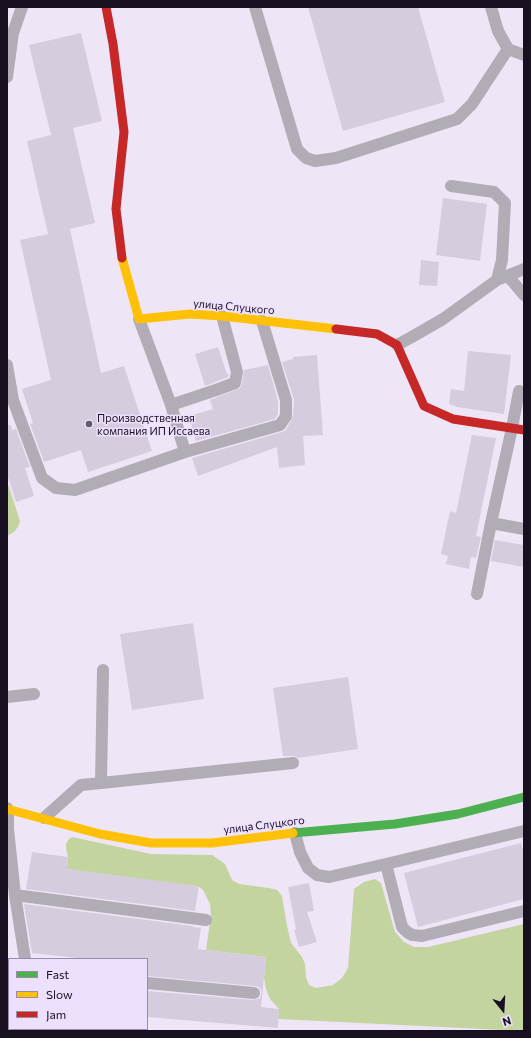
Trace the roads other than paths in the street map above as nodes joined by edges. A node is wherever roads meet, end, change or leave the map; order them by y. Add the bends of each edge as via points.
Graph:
1 (22, 7) edge
2 (106, 7) edge
3 (255, 7) edge
4 (491, 7) edge
5 (508, 49) junction
6 (524, 55) edge
7 (7, 77) edge
8 (452, 186) dead end
9 (524, 270) edge
10 (503, 278) junction
11 (524, 295) edge
12 (222, 316) junction
13 (139, 318) junction
14 (262, 322) junction
15 (397, 344) junction
16 (7, 365) edge
17 (519, 391) dead end
18 (171, 405) junction
19 (518, 429) edge
20 (185, 452) junction
21 (491, 523) junction
22 (524, 529) edge
23 (477, 594) dead end
24 (103, 670) dead end
25 (34, 694) dead end
26 (7, 697) edge
27 (293, 763) dead end
28 (101, 783) junction
29 (524, 797) edge
30 (8, 809) edge
31 (44, 818) junction
32 (524, 831) edge
33 (295, 833) junction
34 (386, 864) junction
35 (15, 895) junction
36 (524, 911) edge
37 (206, 920) dead end
38 (25, 958) edge
39 (148, 983) edge
40 (254, 993) dead end

1 - 7 lane via 13,33
2 - 13 street via 124,132 116,209 122,260
3 - 5 lane via 297,149 306,158 315,161 336,158 457,119 472,104
4 - 5 lane via 498,31
5 - 6 lane
8 - 10 lane via 494,192 505,203
9 - 10 lane
10 - 11 lane
10 - 15 lane via 443,319
12 - 13 street, улица Слуцкого via 190,314
12 - 14 street, улица Слуцкого
12 - 18 lane via 237,372 235,383
13 - 18 lane
14 - 15 street, улица Слуцкого via 377,334
14 - 20 lane via 286,400 284,421 280,425
15 - 19 street via 424,406 452,419
16 - 20 lane via 13,400 42,478 56,488 76,490
17 - 19 lane
18 - 20 lane
19 - 21 lane
21 - 22 lane
21 - 23 lane
24 - 28 lane
25 - 26 lane
27 - 28 lane
28 - 31 lane via 80,785
29 - 33 street, улица Слуцкого via 434,818
30 - 31 street, улица Слуцкого
30 - 35 lane
31 - 33 street, улица Слуцкого via 100,834 151,843 212,843
32 - 34 lane
33 - 34 lane via 308,868 318,875 329,877
34 - 36 lane via 402,927 412,935 422,936
35 - 37 lane
35 - 38 lane
39 - 40 lane

